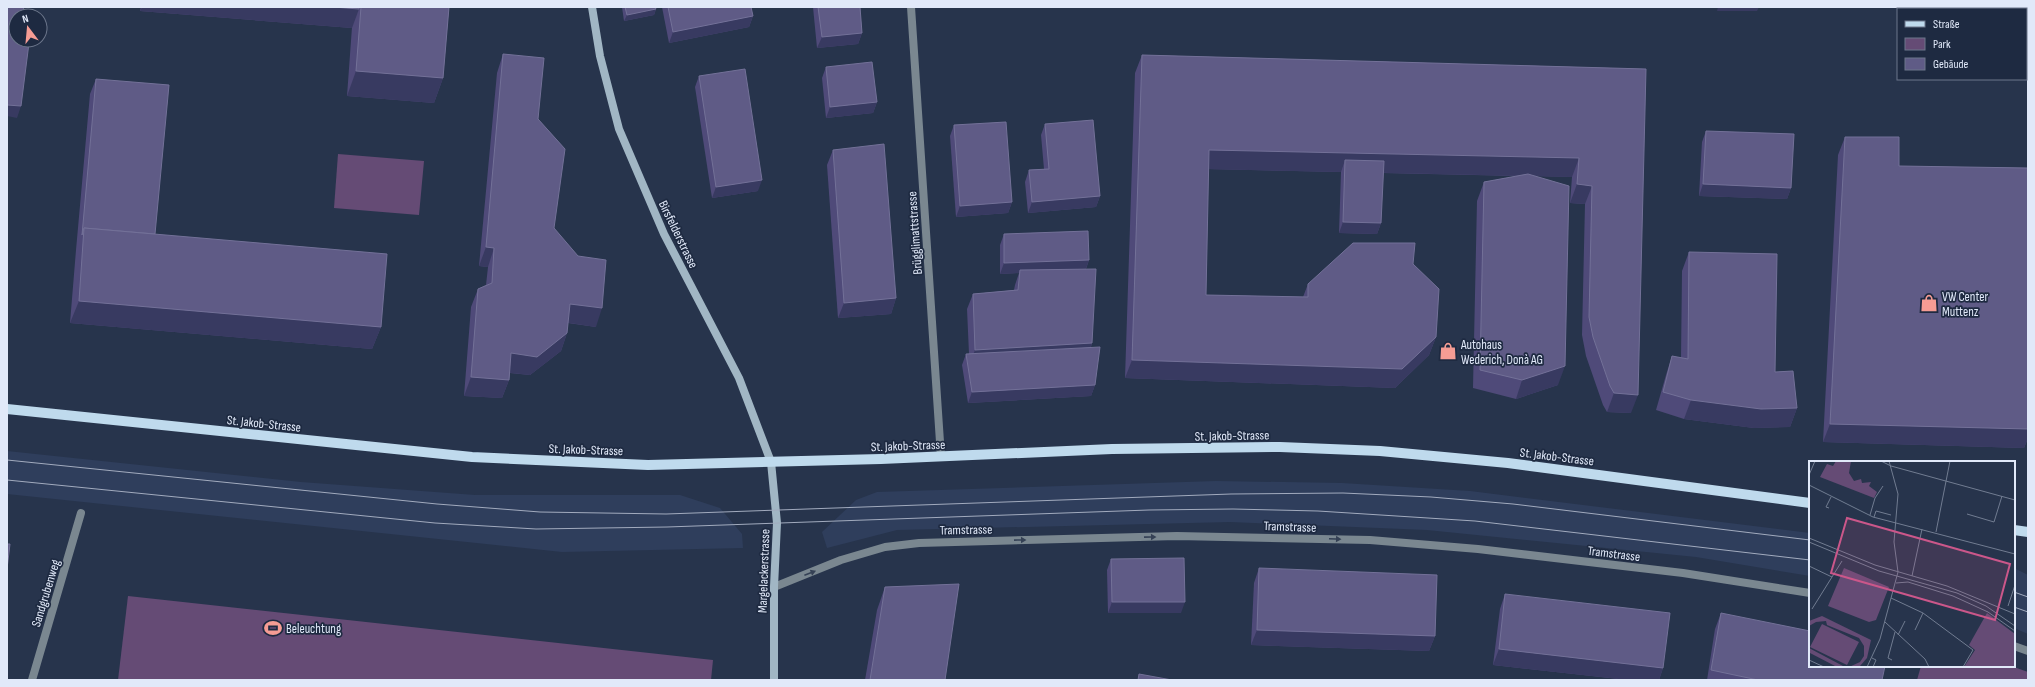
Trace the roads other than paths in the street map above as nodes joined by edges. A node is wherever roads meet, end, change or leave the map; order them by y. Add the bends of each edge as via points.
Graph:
1 (592, 7) edge
2 (911, 7) edge
3 (7, 409) edge
4 (941, 456) junction
5 (771, 462) junction
6 (1809, 502) edge
7 (81, 513) dead end
8 (2015, 530) edge
9 (2028, 532) edge
10 (774, 587) junction
11 (1809, 593) edge
12 (2015, 646) edge
13 (2028, 651) edge
14 (32, 680) edge
15 (774, 680) edge

1 - 5 main road, Birsfelderstrasse via 600,56 619,129 664,234 739,378
2 - 4 street, Brügglimattstrasse
3 - 5 main road, St. Jakob-Strasse via 472,457 648,465
4 - 5 main road, St. Jakob-Strasse
4 - 6 main road, St. Jakob-Strasse via 1127,449 1280,447 1380,451 1516,464
5 - 10 main road, Margelackerstrasse via 777,523
7 - 14 street, Sandgrubenweg
8 - 9 main road
10 -> 11 street, Tramstrasse via 841,560 885,547 920,543 1177,536 1370,540 1478,549 1683,573
10 - 15 main road, Margelackerstrasse
12 - 13 street

